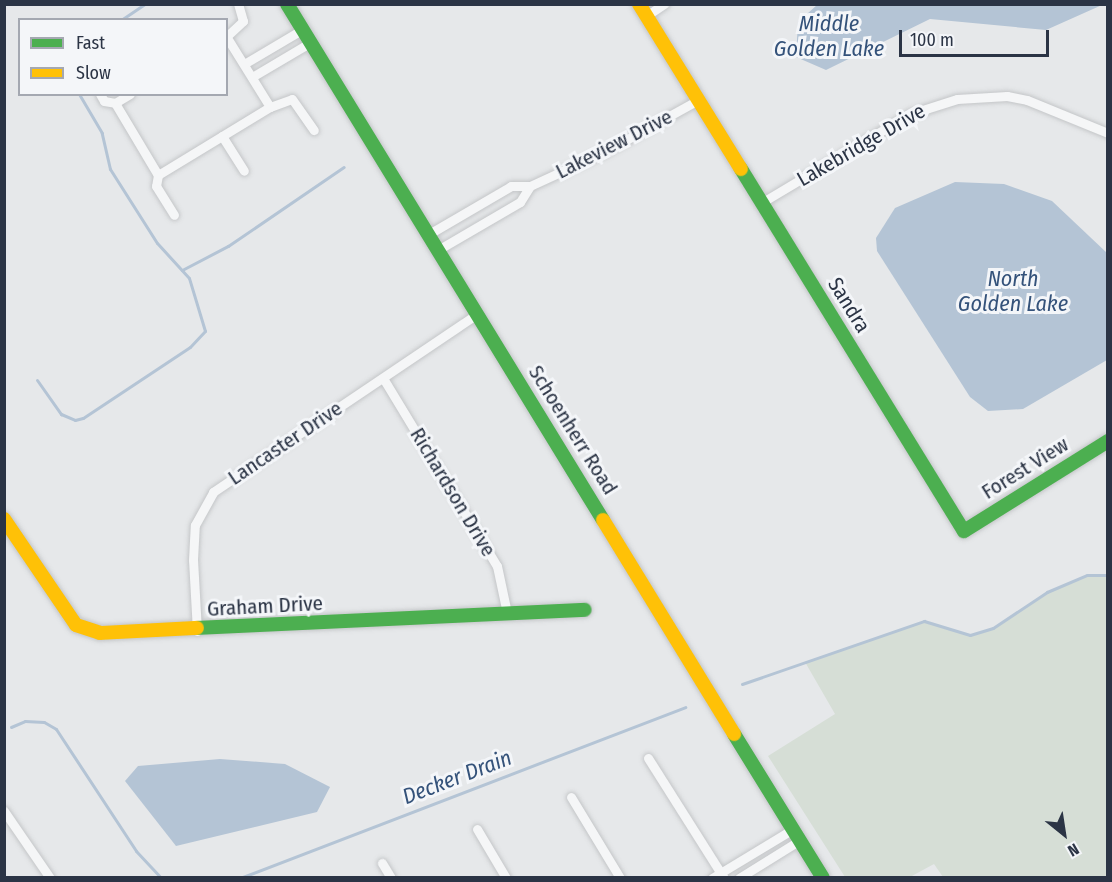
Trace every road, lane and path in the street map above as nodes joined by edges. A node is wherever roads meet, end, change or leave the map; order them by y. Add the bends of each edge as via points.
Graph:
1 (238, 4) edge
2 (287, 4) edge
3 (664, 4) edge
4 (643, 10) edge
5 (303, 29) junction
6 (228, 35) edge
7 (228, 38) edge
8 (311, 42) junction
9 (244, 64) junction
10 (252, 77) junction
11 (101, 96) edge
12 (126, 96) edge
13 (698, 100) junction
14 (115, 104) junction
15 (270, 107) junction
16 (1106, 128) edge
17 (314, 130) dead end
18 (222, 136) junction
19 (244, 171) dead end
20 (158, 175) junction
21 (530, 186) junction
22 (762, 203) junction
23 (174, 215) dead end
24 (429, 234) junction
25 (438, 250) junction
26 (477, 314) junction
27 (382, 378) junction
28 (1107, 441) edge
29 (4, 519) edge
30 (964, 531) joint
31 (585, 610) dead end
32 (507, 613) junction
33 (197, 631) junction
34 (648, 758) dead end
35 (571, 797) dead end
36 (4, 812) edge
37 (477, 829) dead end
38 (796, 835) junction
39 (382, 863) dead end
40 (719, 876) edge
41 (50, 878) edge
42 (391, 878) edge
43 (506, 878) edge
44 (620, 878) edge
45 (739, 878) edge
46 (823, 878) edge

1 - 6 street via 243,21
2 - 5 street, Schoenherr Road
3 - 4 street
4 - 13 street, Sandra
5 - 8 street, Schoenherr Road
5 - 9 street
7 - 9 street
8 - 10 street
8 - 24 street, Schoenherr Road
9 - 10 street
10 - 15 street
11 - 14 street
12 - 14 street
13 - 21 street, Lakeview Drive via 606,151
13 - 22 street, Sandra
14 - 20 street
15 - 17 street via 292,99
15 - 18 street
16 - 22 street, Lakebridge Drive via 1027,100 986,96 949,100 910,114
18 - 19 street
18 - 20 street
20 - 23 street via 156,186
21 - 24 street, Lakeview Drive via 511,186
21 - 25 street, Lakeview Drive via 520,201
22 - 30 street, Sandra
24 - 25 street, Schoenherr Road
25 - 26 street, Schoenherr Road
26 - 27 street, Lancaster Drive
26 - 38 street, Schoenherr Road
27 - 32 street, Richardson Drive via 497,566
27 - 33 street, Lancaster Drive via 233,476 208,498 198,515 193,543
28 - 30 street, Forest View
29 - 33 street, Graham Drive via 76,625 114,635
31 - 32 street, Graham Drive
32 - 33 street, Graham Drive
34 - 40 street
35 - 44 street
36 - 41 street
37 - 43 street
38 - 40 street
38 - 45 street
38 - 46 street, Schoenherr Road
39 - 42 street

